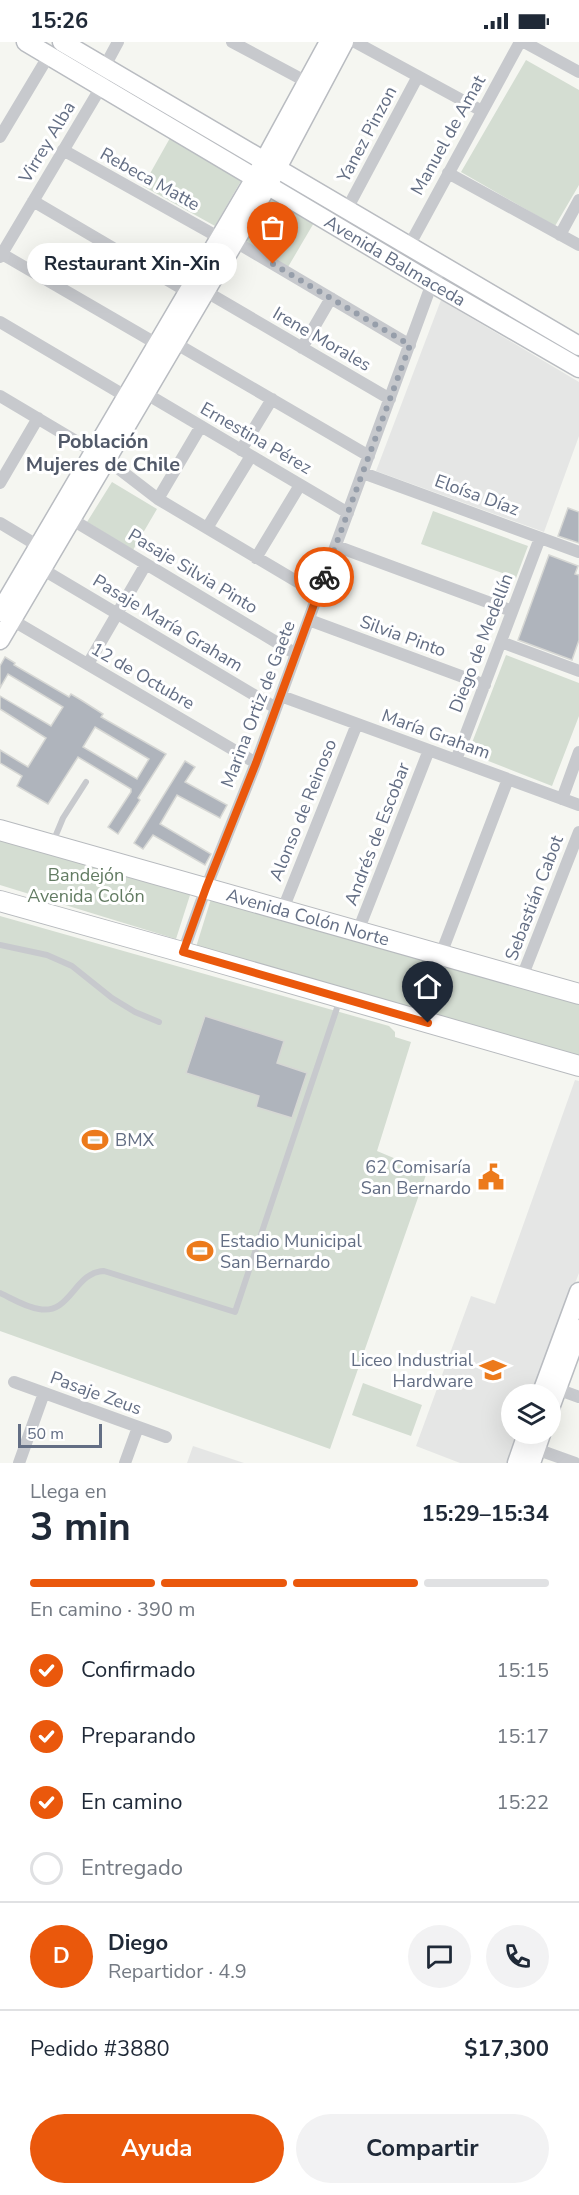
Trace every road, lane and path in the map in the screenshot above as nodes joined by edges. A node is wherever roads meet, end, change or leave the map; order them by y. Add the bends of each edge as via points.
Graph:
1 (26, 42) edge
2 (62, 42) edge
3 (118, 42) edge
4 (329, 42) edge
5 (344, 42) edge
6 (355, 42) edge
7 (520, 42) edge
8 (524, 42) edge
9 (236, 43) edge
10 (49, 55) junction
11 (105, 66) junction
12 (579, 72) edge
13 (418, 76) junction
14 (307, 82) junction
15 (101, 87) junction
16 (482, 111) junction
17 (0, 137) edge
18 (63, 150) junction
19 (271, 164) junction
20 (448, 173) junction
21 (261, 181) junction
22 (579, 200) edge
23 (33, 201) junction
24 (347, 209) junction
25 (560, 235) junction
26 (227, 240) junction
27 (579, 245) edge
28 (409, 246) junction
29 (1, 255) edge
30 (443, 266) junction
31 (432, 283) junction
32 (196, 292) junction
33 (331, 298) junction
34 (0, 322) edge
35 (166, 343) junction
36 (410, 345) junction
37 (579, 346) edge
38 (302, 348) junction
39 (579, 368) edge
40 (145, 393) junction
41 (0, 396) edge
42 (126, 397) junction
43 (272, 399) junction
44 (390, 399) junction
45 (38, 418) junction
46 (201, 426) junction
47 (246, 453) junction
48 (100, 455) junction
49 (369, 456) junction
50 (363, 473) junction
51 (0, 483) edge
52 (300, 484) junction
53 (158, 499) junction
54 (348, 513) junction
55 (71, 519) junction
56 (0, 523) edge
57 (207, 528) junction
58 (540, 538) junction
59 (336, 546) junction
60 (579, 552) edge
61 (44, 556) junction
62 (256, 558) junction
63 (146, 564) junction
64 (318, 594) junction
65 (8, 605) edge
66 (512, 611) junction
67 (117, 614) junction
68 (309, 620) junction
69 (0, 640) edge
70 (501, 642) junction
71 (297, 654) junction
72 (88, 664) junction
73 (579, 670) edge
74 (485, 685) junction
75 (281, 696) junction
76 (276, 708) junction
77 (357, 724) junction
78 (429, 750) junction
79 (579, 752) edge
80 (456, 760) junction
81 (256, 763) junction
82 (508, 779) junction
83 (86, 782) dead end
84 (562, 799) junction
85 (579, 805) edge
86 (0, 830) edge
87 (579, 832) edge
88 (52, 845) junction
89 (206, 888) junction
90 (0, 902) edge
91 (283, 909) junction
92 (358, 931) junction
93 (0, 945) edge
94 (183, 952) junction
95 (441, 954) junction
96 (522, 977) junction
97 (579, 994) edge
98 (341, 998) junction
99 (159, 1022) dead end
100 (579, 1066) edge
101 (579, 1292) edge
102 (0, 1293) edge
103 (578, 1337) edge
104 (14, 1382) dead end
105 (551, 1384) edge
106 (553, 1384) edge
107 (44, 1393) junction
108 (561, 1394) edge
109 (579, 1397) edge
110 (138, 1427) junction
111 (166, 1437) dead end
112 (534, 1445) edge
113 (19, 1463) edge
114 (125, 1463) edge
115 (517, 1463) edge
116 (575, 1463) edge

1 - 10 street, Avenida Balmaceda
2 - 11 street, Avenida Balmaceda
3 - 11 street, Virrey Alba
4 - 14 street
5 - 19 street
6 - 13 street
7 - 16 street, Manuel de Amat
8 - 12 street
9 - 14 street
10 - 15 street, Avenida Balmaceda
10 - 17 street
11 - 15 street, Virrey Alba
11 - 19 street, Avenida Balmaceda
13 - 16 street
13 - 24 street, Yanez Pinzon
14 - 19 street
15 - 18 street, Virrey Alba
15 - 21 street, Avenida Balmaceda
16 - 20 street, Manuel de Amat
18 - 23 street, Virrey Alba
18 - 26 street, Rebeca Matte
19 - 21 street
19 - 24 street, Avenida Balmaceda
20 - 25 street
20 - 28 street, Manuel de Amat
21 - 26 street
21 - 31 street, Avenida Balmaceda
22 - 25 street
23 - 29 street, Virrey Alba
23 - 32 street, Irene Morales
24 - 28 street, Avenida Balmaceda
25 - 27 street
26 - 32 street
26 - 33 street, Rebeca Matte
28 - 30 street, Avenida Balmaceda
29 - 35 street
30 - 31 street, Marina Ortiz de Gaete
30 - 37 street, Avenida Balmaceda
31 - 36 street, Marina Ortiz de Gaete
31 - 39 street, Avenida Balmaceda
32 - 35 street
32 - 38 street, Irene Morales
33 - 36 street, Rebeca Matte
33 - 38 street
34 - 42 street
35 - 40 street
35 - 42 street
35 - 43 street
36 - 44 street, Marina Ortiz de Gaete
38 - 44 street, Irene Morales
40 - 46 street, Ernestina Pérez
40 - 48 street
41 - 45 street
42 - 48 street
43 - 47 street
43 - 49 street
44 - 49 street, Marina Ortiz de Gaete
45 - 48 street
45 - 51 street
46 - 47 street, Ernestina Pérez
46 - 53 street
47 - 52 street, Ernestina Pérez
47 - 57 street
48 - 53 street
48 - 55 street
48 - 61 street
49 - 50 street, Marina Ortiz de Gaete
50 - 54 street, Marina Ortiz de Gaete
50 - 58 street, Eloísa Díaz
52 - 54 street, Ernestina Pérez
52 - 62 street
53 - 57 street
54 - 59 street, Marina Ortiz de Gaete
55 - 61 street
55 - 63 street, Pasaje Silvia Pinto
56 - 61 street
57 - 62 street
58 - 60 street, Eloísa Díaz
58 - 66 street, Diego de Medellín
59 - 64 street, Marina Ortiz de Gaete
59 - 66 street
61 - 65 street
61 - 67 street, Pasaje María Graham
62 - 64 street
63 - 67 street
63 - 71 street, Pasaje Silvia Pinto
64 - 68 street, Marina Ortiz de Gaete
65 - 69 street
65 - 72 street, 12 de Octubre
66 - 70 street, Diego de Medellín
67 - 72 street
67 - 76 street, Pasaje María Graham
68 - 71 street, Marina Ortiz de Gaete
68 - 74 street, Silvia Pinto
70 - 73 street
70 - 74 street, Diego de Medellín
71 - 75 street, Marina Ortiz de Gaete
72 - 81 street, 12 de Octubre
74 - 80 street, Diego de Medellín
75 - 76 street, Marina Ortiz de Gaete
75 - 77 street, María Graham
76 - 81 street, Marina Ortiz de Gaete
77 - 78 street, María Graham
77 - 91 street, Alonso de Reinoso
78 - 80 street, María Graham
78 - 92 street, Andrés de Escobar
79 - 84 street
80 - 82 street, María Graham
81 - 89 street, Marina Ortiz de Gaete
82 - 84 street, María Graham
82 - 95 street
83 - 88 lane via 63,818
84 - 85 street, María Graham
86 - 88 main road, Avenida Colón Norte
87 - 96 street, Sebastián Cabot
88 - 89 main road, Avenida Colón Norte
89 - 91 main road, Avenida Colón Norte
89 - 94 street, Marina Ortiz de Gaete
90 - 94 main road
91 - 92 main road, Avenida Colón Norte
92 - 95 main road, Avenida Colón Norte
93 - 99 lane via 47,955 72,966 112,998
94 - 98 main road
95 - 96 main road, Avenida Colón Norte
96 - 97 main road, Avenida Colón Norte
98 - 100 main road
98 - 102 lane via 235,1312 104,1271 90,1274 66,1301 53,1309 41,1310
101 - 105 street
103 - 106 street
104 - 107 street, Pasaje Zeus
107 - 110 street, Pasaje Zeus
107 - 113 street
108 - 109 street
110 - 111 street, Pasaje Zeus
110 - 114 street
112 - 115 street
112 - 116 street

